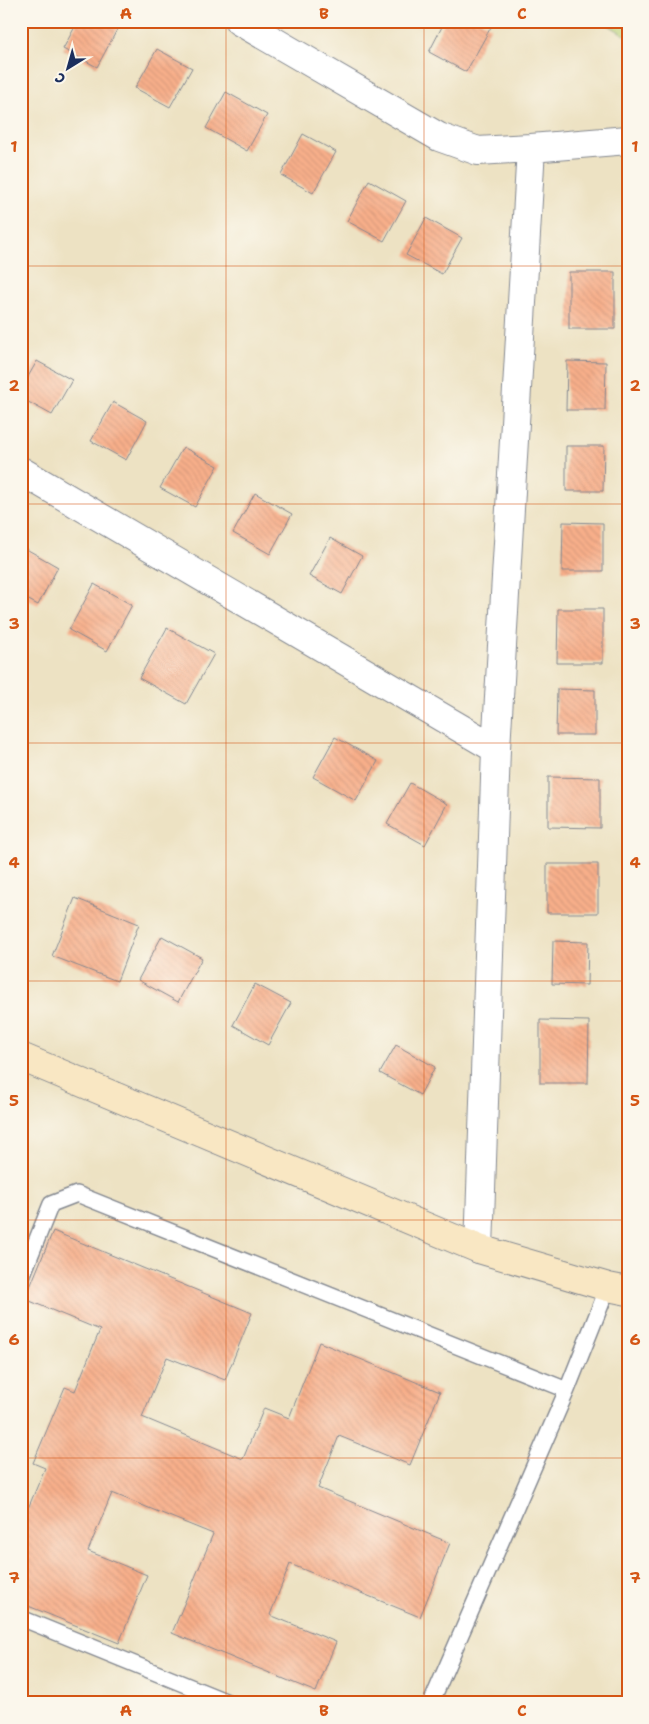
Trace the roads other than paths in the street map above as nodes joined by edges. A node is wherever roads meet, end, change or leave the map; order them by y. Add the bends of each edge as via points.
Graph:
1 (239, 21) edge
2 (628, 140) edge
3 (531, 148) junction
4 (21, 471) edge
5 (496, 749) junction
6 (21, 1057) edge
7 (479, 1249) junction
8 (21, 1279) edge
9 (618, 1289) edge
10 (567, 1390) junction
11 (21, 1618) edge
12 (230, 1703) edge
13 (431, 1703) edge

1 - 3 street via 439,137 478,151
2 - 3 street
3 - 5 street
4 - 5 street
5 - 7 street
6 - 7 street
7 - 9 street
8 - 10 lane via 51,1204 77,1194
9 - 10 lane
10 - 13 lane
11 - 12 lane

